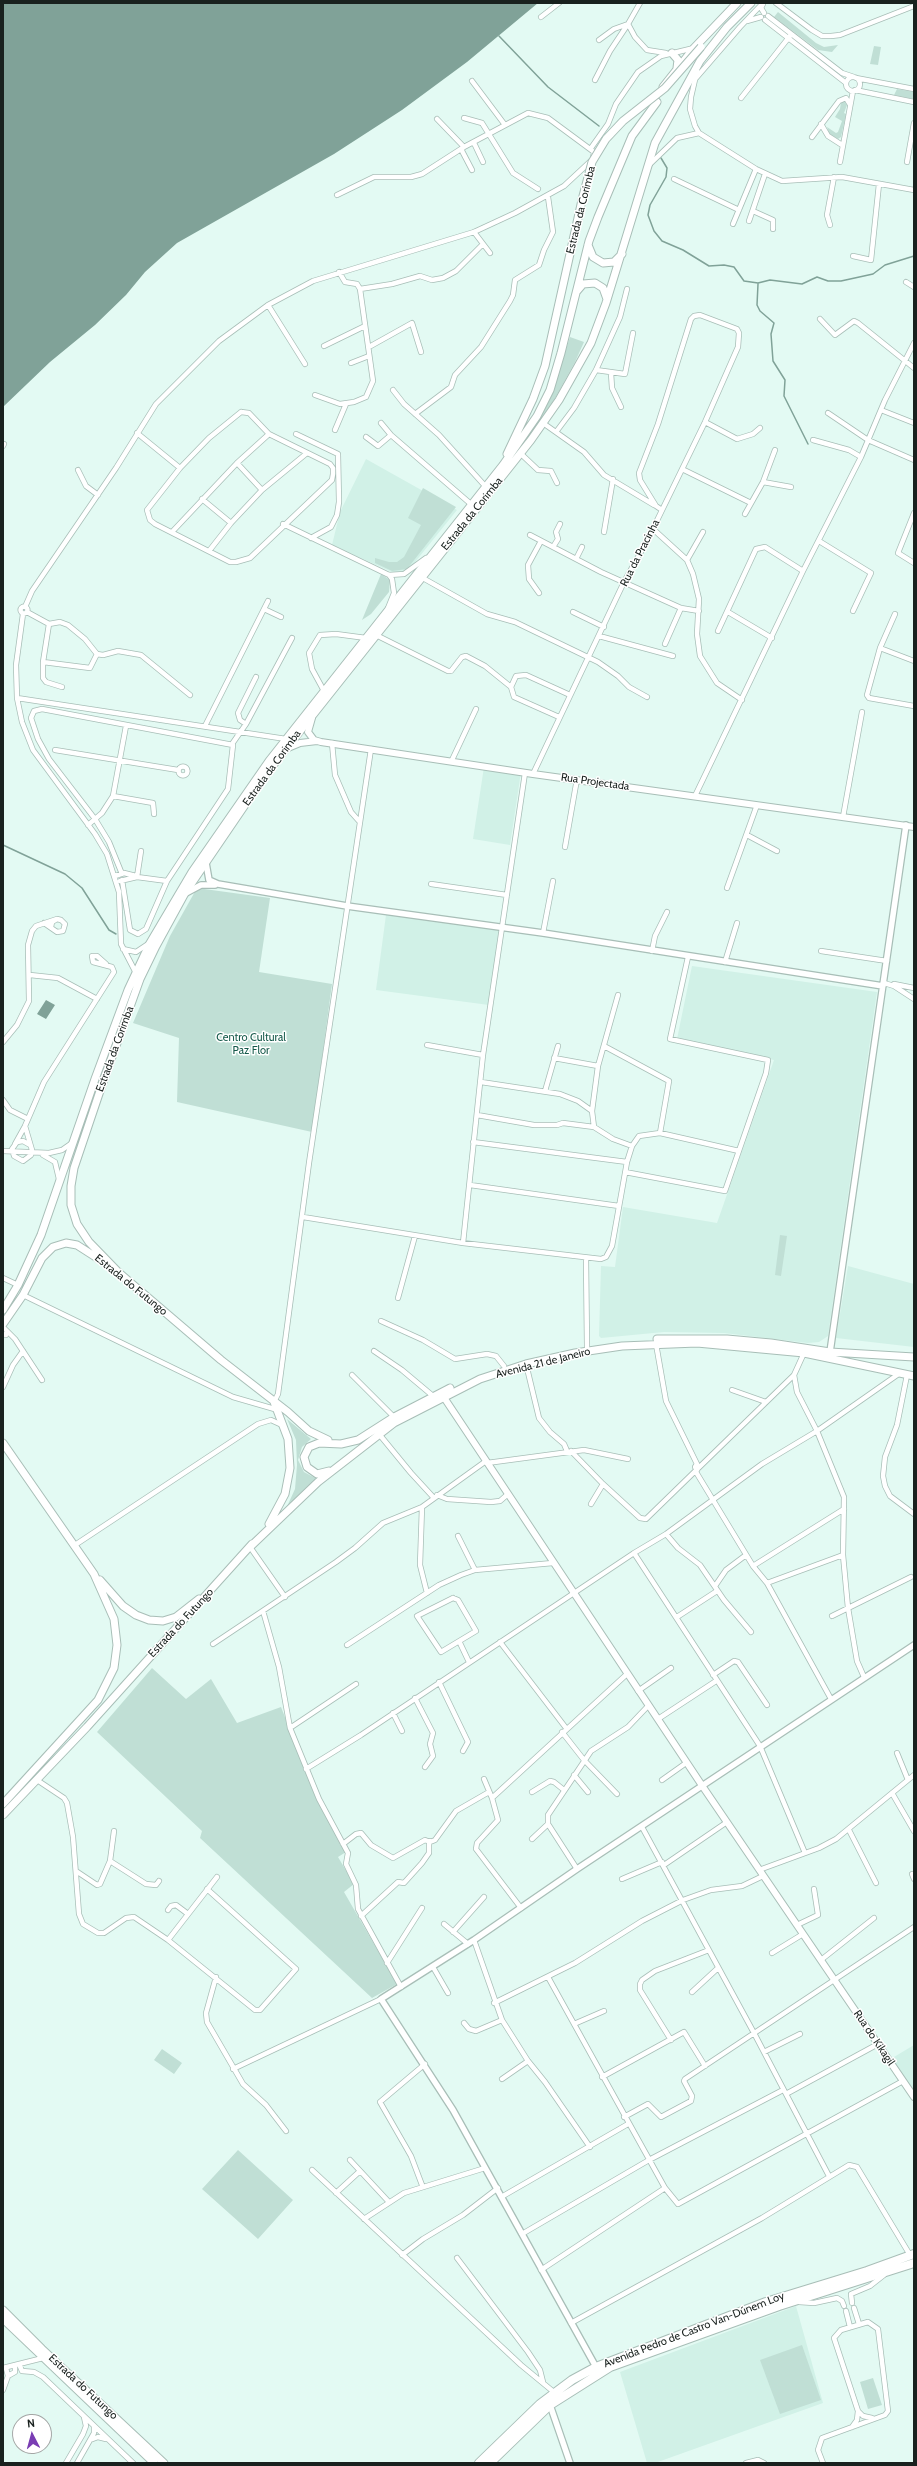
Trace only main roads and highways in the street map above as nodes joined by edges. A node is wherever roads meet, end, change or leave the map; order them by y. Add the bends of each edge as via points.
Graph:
1 (737, 3) edge
2 (742, 3) edge
3 (751, 3) edge
4 (697, 48) junction
5 (672, 53) road end
6 (676, 69) junction
7 (663, 87) dead end
8 (657, 102) dead end
9 (589, 241) junction
10 (623, 251) junction
11 (575, 295) junction
12 (606, 304) junction
13 (503, 465) junction
14 (314, 713) junction
15 (321, 742) junction
16 (284, 751) junction
17 (914, 827) edge
18 (122, 1275) junction
19 (3, 1310) edge
20 (3, 1324) edge
21 (914, 1358) edge
22 (844, 1361) junction
23 (909, 1374) edge
24 (444, 1396) junction
25 (274, 1402) junction
26 (350, 1442) junction
27 (3, 1443) edge
28 (353, 1453) junction
29 (250, 1547) junction
30 (94, 1574) junction
31 (224, 1575) junction
32 (3, 1804) edge
33 (3, 1815) edge
34 (914, 2097) edge
35 (913, 2257) edge
36 (3, 2310) edge
37 (3, 2319) edge
38 (154, 2463) edge
39 (164, 2463) edge
40 (480, 2463) edge
41 (490, 2463) edge

1 - 4 main road, Estrada da Corimba
2 - 4 main road, Estrada da Corimba
3 - 10 main road via 727,27 700,62 671,111 655,143
4 - 6 main road, Estrada da Corimba
4 - 13 main road, Estrada da Corimba, bridge via 666,88 623,121 606,139 592,162 545,366
5 - 6 main road via 678,60
6 - 7 main road, Estrada da Corimba
8 - 9 main road, Estrada da Corimba via 632,136
9 - 10 main road via 591,255 602,263 614,262
9 - 11 main road, Estrada da Corimba
10 - 12 main road
11 - 12 main road via 584,284 597,284 605,290
11 - 13 main road, Estrada da Corimba via 550,390 537,416
12 - 14 main road, Estrada da Corimba via 573,377 543,423
13 - 19 main road, Estrada da Corimba via 286,739 202,856 150,942 73,1142 41,1236
14 - 15 main road via 308,732 314,740
14 - 16 main road, Estrada da Corimba
15 - 16 main road, Rua Projectada via 300,743
15 - 17 main road, Rua Projectada
16 - 18 main road, Estrada da Corimba via 186,893 140,979 72,1179 71,1205 77,1224 89,1242
18 - 20 main road, Estrada do Futungo via 81,1246 71,1243 60,1244 49,1250 42,1258 23,1295
18 - 25 main road, Estrada do Futungo
21 - 26 main road, Avenida 21 de Janeiro via 830,1352 771,1342 691,1338 634,1340 588,1347 504,1366 433,1396 367,1435
22 - 23 main road
22 - 23 main road, Avenida 21 de Janeiro
22 - 24 main road, Avenida 21 de Janeiro via 804,1353 728,1344 656,1344 575,1353 526,1364 480,1379
24 - 28 main road, Avenida 21 de Janeiro via 379,1434
24 - 34 main road, Rua do Kikagil via 686,1763
25 - 26 main road, Estrada do Futungo via 318,1437 330,1441
25 - 29 main road, Estrada do Futungo via 284,1427 290,1453 286,1494 273,1519
26 - 28 main road via 313,1444 306,1450 304,1461 309,1470 322,1474
27 - 30 main road
28 - 29 main road, Avenida 21 de Janeiro via 318,1482
29 - 31 main road, Estrada do Futungo
30 - 31 main road via 132,1613 158,1621 170,1620 182,1613
30 - 32 main road via 109,1606 117,1632 116,1657 110,1678 88,1713
31 - 33 main road, Estrada do Futungo
35 - 40 highway, Avenida Pedro de Castro Van-Dúnem Loy via 766,2302 596,2367 554,2393 524,2418
35 - 41 highway, Avenida Pedro de Castro Van-Dúnem Loy via 889,2271 794,2301 616,2364 550,2405
36 - 39 main road, Estrada do Futungo
37 - 38 main road, Estrada do Futungo

